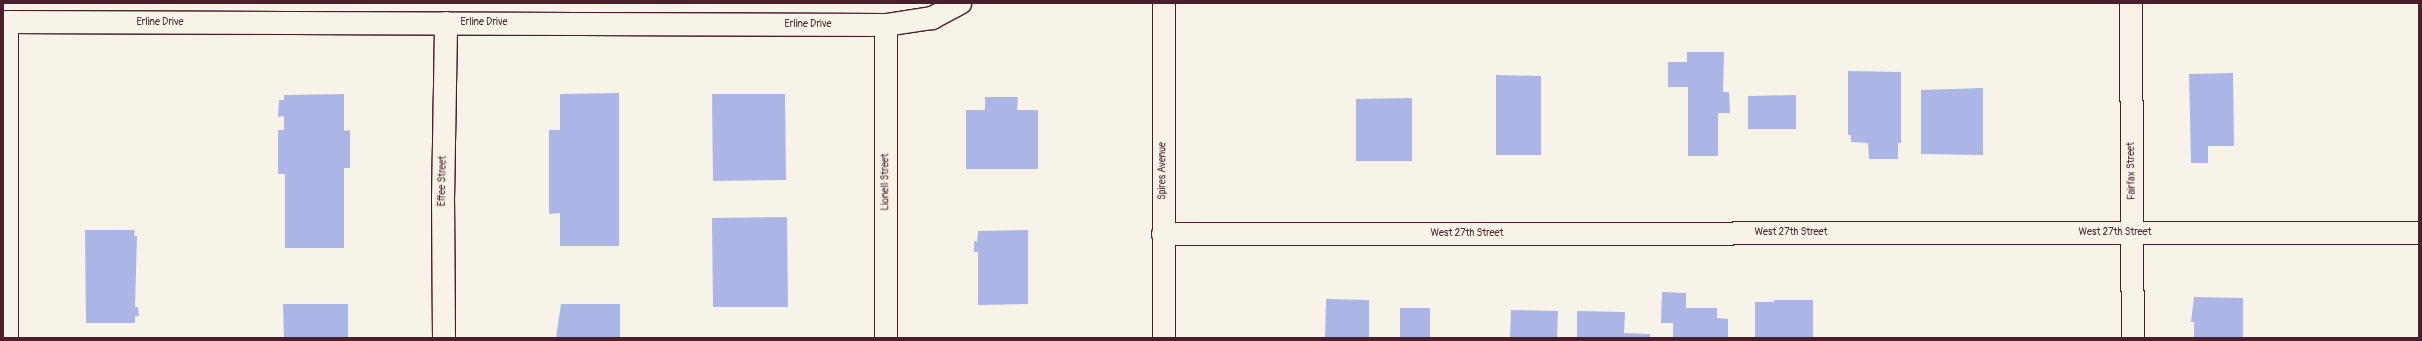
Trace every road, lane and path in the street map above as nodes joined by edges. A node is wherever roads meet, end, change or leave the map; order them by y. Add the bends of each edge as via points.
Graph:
1 (960, 3) edge
2 (1164, 3) edge
3 (2131, 3) edge
4 (5, 23) edge
5 (446, 23) junction
6 (886, 25) junction
7 (2133, 233) junction
8 (2419, 233) edge
9 (1163, 234) junction
10 (7, 338) edge
11 (444, 338) edge
12 (886, 338) edge
13 (1164, 338) edge
14 (2133, 338) edge

1 - 6 street, Erline Drive via 932,18
2 - 9 street, Spires Avenue
3 - 7 street, Fairfax Street
4 - 5 street, Erline Drive
4 - 10 street
5 - 6 street, Erline Drive
5 - 11 street, Effee Street
6 - 12 street, Lionell Street
7 - 8 street, West 27th Street
7 - 9 street, West 27th Street
7 - 14 street, Fairfax Street
9 - 13 street, Spires Avenue

